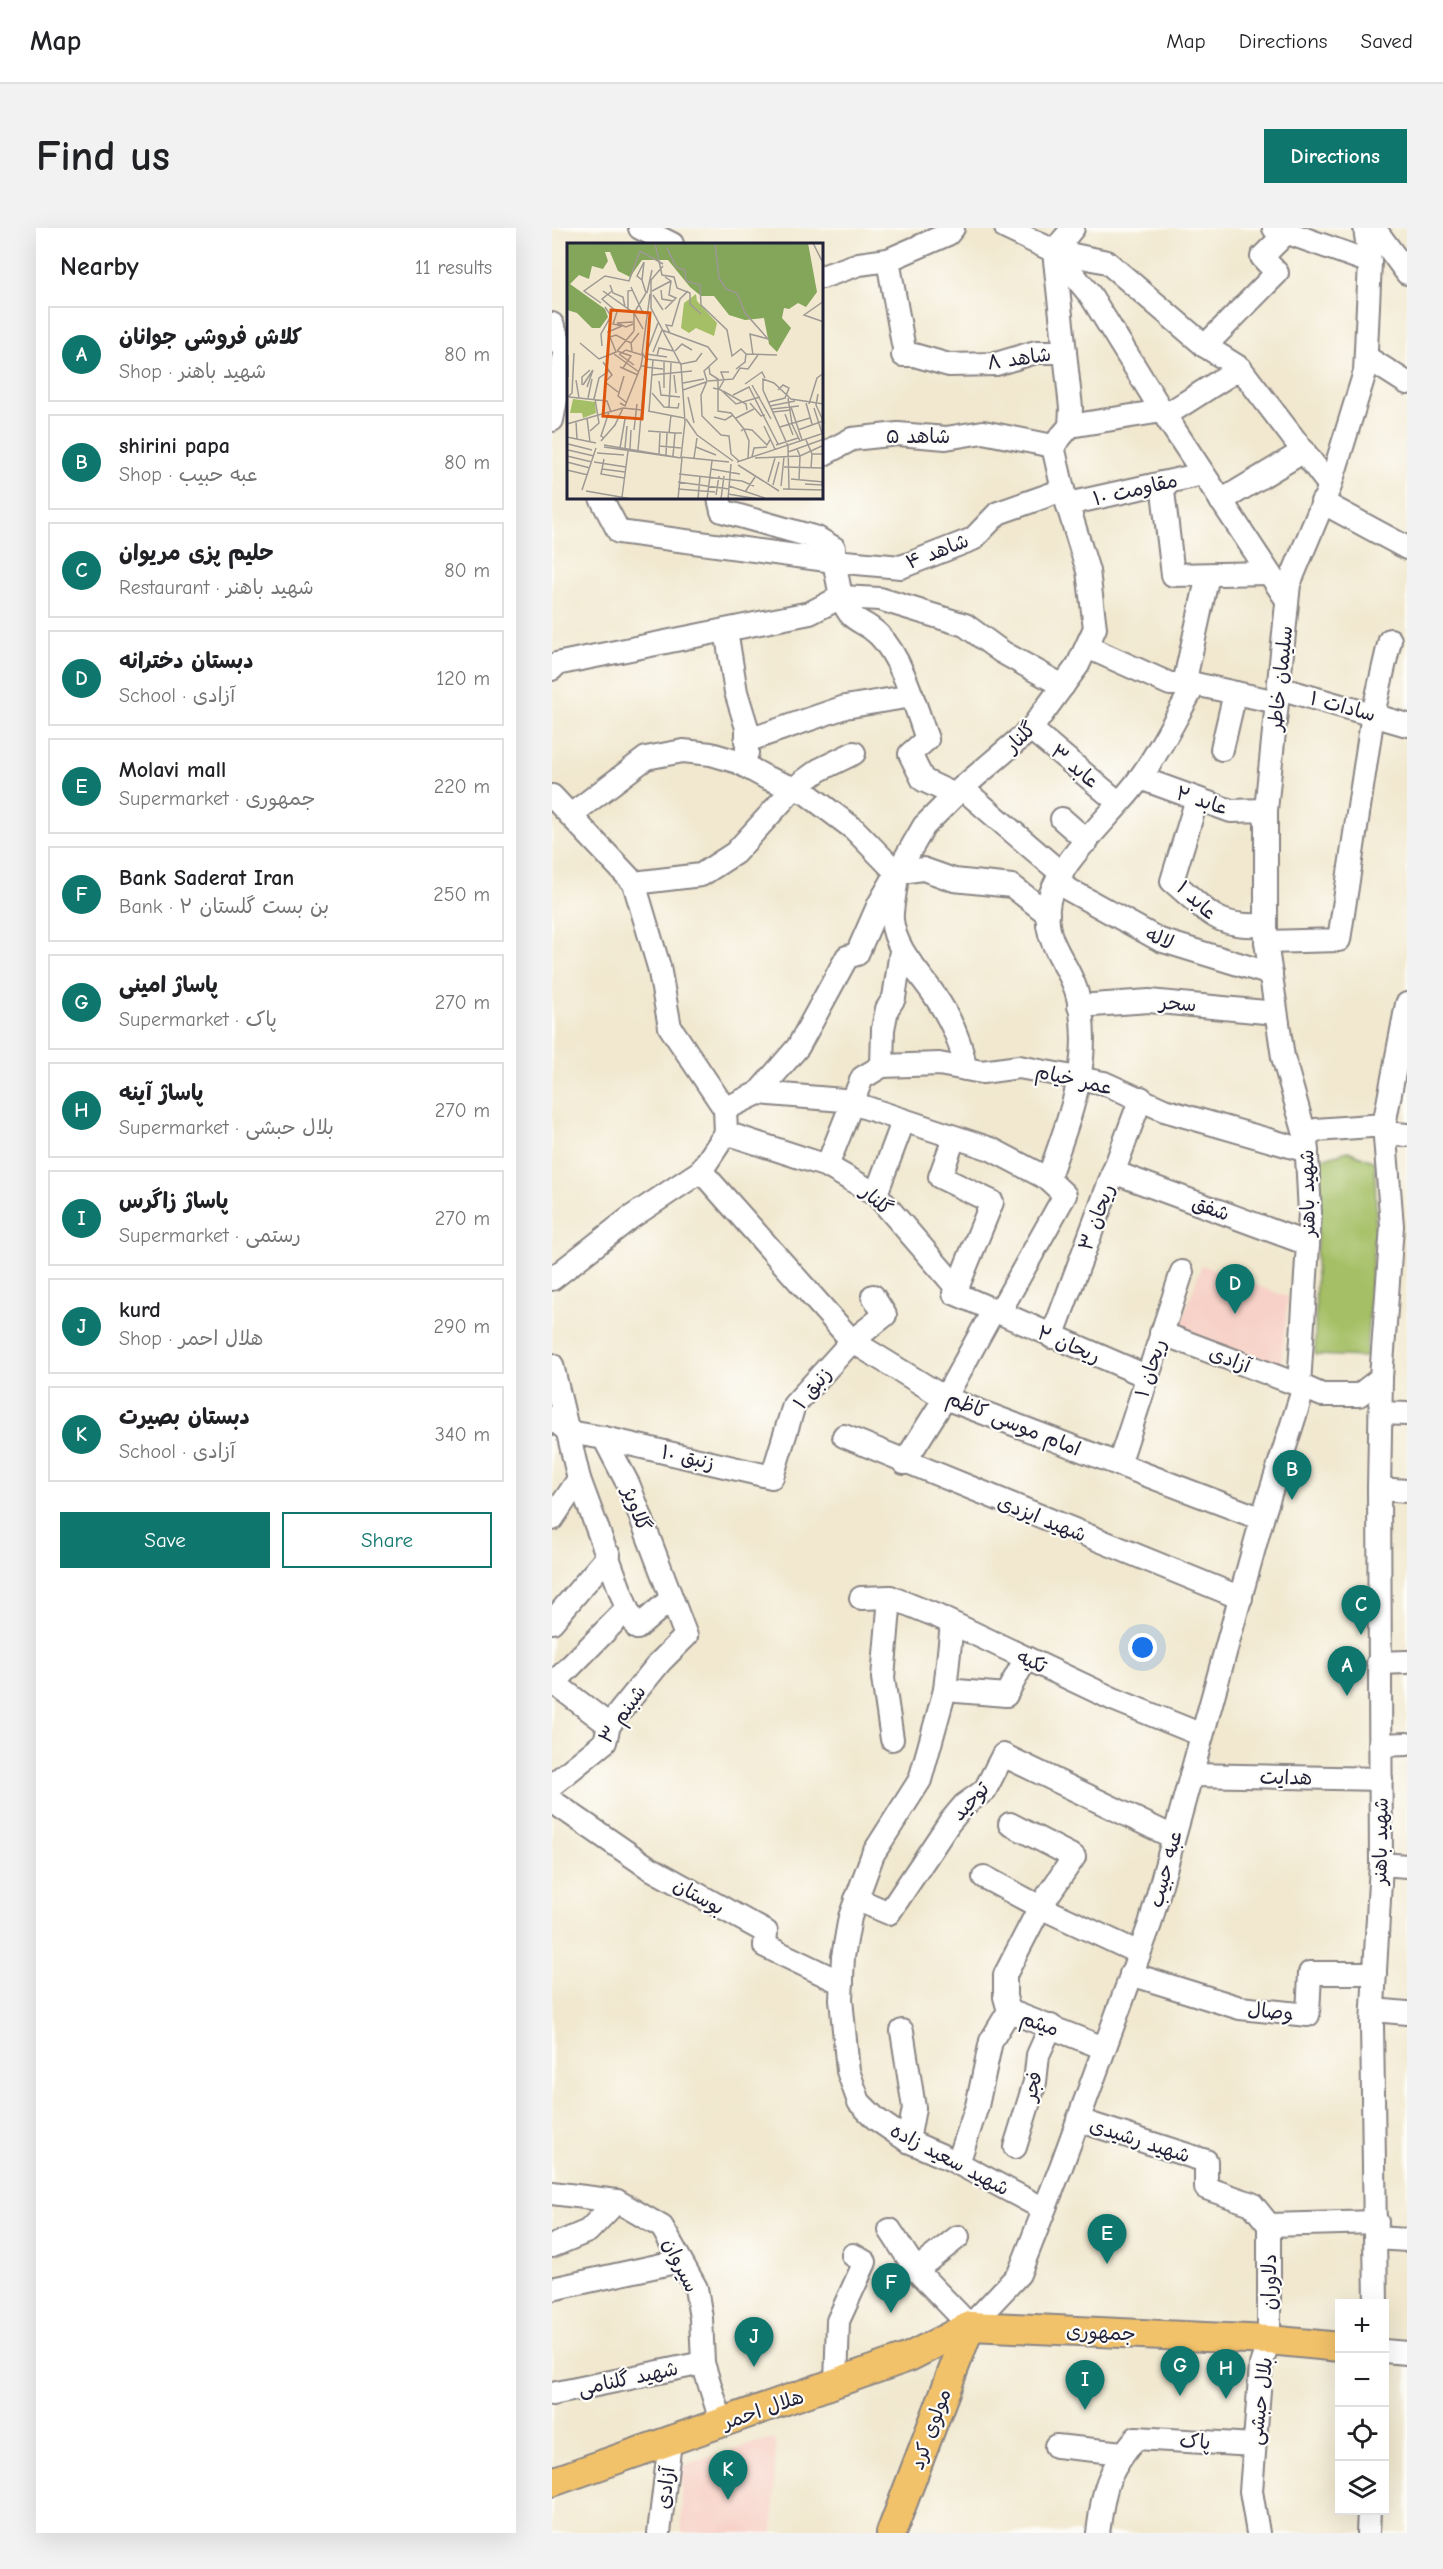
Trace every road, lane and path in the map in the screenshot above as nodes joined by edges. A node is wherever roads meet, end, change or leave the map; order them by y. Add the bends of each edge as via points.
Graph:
1 (640, 228) edge
2 (953, 228) edge
3 (1006, 228) edge
4 (1073, 228) edge
5 (1365, 228) edge
6 (1374, 228) edge
7 (1280, 230) edge
8 (1029, 233) edge
9 (670, 243) edge
10 (1054, 251) junction
11 (888, 260) junction
12 (1370, 262) junction
13 (1407, 273) edge
14 (824, 276) edge
15 (552, 324) edge
16 (1205, 346) junction
17 (1065, 352) junction
18 (1366, 357) junction
19 (1240, 368) junction
20 (1407, 383) edge
21 (1164, 413) junction
22 (552, 420) edge
23 (1070, 426) junction
24 (1053, 446) junction
25 (1304, 451) junction
26 (824, 454) edge
27 (1203, 474) junction
28 (1162, 483) junction
29 (1326, 494) junction
30 (1065, 497) junction
31 (602, 500) edge
32 (719, 500) edge
33 (1221, 501) junction
34 (1407, 548) edge
35 (834, 561) junction
36 (1268, 573) junction
37 (1208, 575) junction
38 (841, 597) junction
39 (1287, 600) junction
40 (726, 630) junction
41 (1389, 640) dead end
42 (1087, 647) junction
43 (552, 669) edge
44 (1189, 684) junction
45 (1063, 686) junction
46 (1235, 693) junction
47 (1278, 695) junction
48 (912, 696) junction
49 (1373, 714) junction
50 (1407, 725) edge
51 (1031, 729) junction
52 (746, 741) junction
53 (1222, 749) dead end
54 (854, 753) dead end
55 (750, 769) junction
56 (1140, 778) junction
57 (793, 789) junction
58 (958, 792) junction
59 (552, 796) edge
60 (1197, 799) junction
61 (1119, 803) junction
62 (1266, 810) junction
63 (572, 814) junction
64 (1062, 819) dead end
65 (1087, 841) junction
66 (897, 873) junction
67 (1060, 879) junction
68 (634, 883) junction
69 (1048, 914) junction
70 (1266, 933) junction
71 (902, 951) junction
72 (1271, 974) junction
73 (1407, 1004) edge
74 (1079, 1006) junction
75 (1276, 1013) junction
76 (1404, 1036) edge
77 (882, 1066) junction
78 (965, 1069) junction
79 (1080, 1078) junction
80 (758, 1093) junction
81 (1142, 1098) junction
82 (850, 1103) junction
83 (725, 1109) junction
84 (903, 1122) junction
85 (1392, 1131) edge
86 (726, 1133) junction
87 (954, 1138) junction
88 (1306, 1144) junction
89 (827, 1166) junction
90 (701, 1171) junction
91 (1113, 1172) junction
92 (1048, 1179) junction
93 (876, 1194) junction
94 (1399, 1226) edge
95 (1308, 1244) junction
96 (1182, 1272) dead end
97 (552, 1279) edge
98 (957, 1288) junction
99 (873, 1296) dead end
100 (993, 1311) junction
101 (1161, 1333) junction
102 (1052, 1337) junction
103 (852, 1341) junction
104 (552, 1365) edge
105 (1146, 1376) junction
106 (1381, 1378) junction
107 (1301, 1386) junction
108 (945, 1398) junction
109 (1381, 1413) junction
110 (1407, 1414) edge
111 (560, 1425) edge
112 (844, 1436) dead end
113 (604, 1438) junction
114 (904, 1463) junction
115 (1119, 1464) junction
116 (772, 1477) joint
117 (579, 1479) junction
118 (1379, 1489) junction
119 (1407, 1491) edge
120 (552, 1519) edge
121 (1262, 1519) junction
122 (609, 1555) junction
123 (890, 1597) junction
124 (861, 1598) dead end
125 (1241, 1598) junction
126 (671, 1599) junction
127 (627, 1609) junction
128 (552, 1622) edge
129 (952, 1624) junction
130 (686, 1636) joint
131 (1026, 1658) junction
132 (1407, 1662) edge
133 (1378, 1663) junction
134 (945, 1690) junction
135 (557, 1693) edge
136 (609, 1725) junction
137 (1202, 1735) junction
138 (892, 1738) dead end
139 (1407, 1744) edge
140 (1380, 1745) junction
141 (1191, 1775) junction
142 (1381, 1779) junction
143 (552, 1785) edge
144 (552, 1801) edge
145 (1010, 1824) dead end
146 (1173, 1837) junction
147 (1381, 1864) junction
148 (1407, 1866) edge
149 (984, 1877) dead end
150 (856, 1899) junction
151 (1040, 1907) junction
152 (1135, 1964) junction
153 (1375, 1973) junction
154 (842, 1983) junction
155 (1373, 2010) junction
156 (1009, 2011) junction
157 (1407, 2013) edge
158 (1051, 2026) junction
159 (902, 2031) dead end
160 (1104, 2048) junction
161 (1078, 2120) junction
162 (908, 2141) junction
163 (1015, 2146) dead end
164 (958, 2163) junction
165 (552, 2193) edge
166 (617, 2201) junction
167 (1044, 2209) junction
168 (1269, 2225) junction
169 (890, 2230) dead end
170 (1376, 2230) junction
171 (958, 2237) dead end
172 (1407, 2240) edge
173 (552, 2246) edge
174 (853, 2255) dead end
175 (680, 2261) junction
176 (916, 2270) junction
177 (552, 2289) edge
178 (1376, 2299) edge
179 (970, 2326) junction
180 (1269, 2340) junction
181 (1335, 2347) edge
182 (1389, 2351) edge
183 (1407, 2352) edge
184 (703, 2363) junction
185 (836, 2384) junction
186 (552, 2394) edge
187 (722, 2424) junction
188 (670, 2442) junction
189 (1130, 2445) junction
190 (1254, 2445) junction
191 (1056, 2446) dead end
192 (552, 2482) edge
193 (1368, 2515) edge
194 (659, 2533) edge
195 (891, 2533) edge
196 (1098, 2533) edge
197 (1258, 2533) edge
198 (1368, 2533) edge

1 - 9 street
2 - 11 street via 948,234
3 - 8 street
4 - 10 street
5 - 12 street, سلیمان خاطر
6 - 13 street
7 - 12 street
7 - 16 street via 1262,257 1277,273
8 - 10 street
10 - 16 street via 1107,262
10 - 17 street
10 - 21 street via 1091,296
11 - 14 street via 859,264
11 - 17 street, شاهد ۸ via 903,350 950,365 996,364 1036,352
12 - 18 street, سلیمان خاطر
15 - 22 street via 565,354
16 - 19 street
17 - 23 street
18 - 20 street
18 - 29 street, سلیمان خاطر via 1365,372
19 - 21 street
19 - 25 street
21 - 23 street
21 - 27 street
23 - 24 street
24 - 26 street, شاهد ۵ via 983,432 946,438 898,434 852,438
24 - 30 street, گلنار
25 - 29 street
25 - 33 street
27 - 28 street, مقاومت ۱۰
27 - 33 street
28 - 30 street, مقاومت ۱۰
28 - 37 street via 1173,574
29 - 34 street
29 - 39 street, سلیمان خاطر via 1289,584
30 - 35 street, شاهد ۴ via 998,513 973,539 901,567
30 - 42 street, گلنار via 1088,571 1095,628
31 - 35 street, شاهد ۴ via 619,532
32 - 35 street via 722,511 817,538 834,548
33 - 36 street
35 - 38 street
36 - 37 street
36 - 39 street
37 - 44 street
38 - 40 street via 810,613
38 - 45 street via 880,599 965,625 1002,652
38 - 48 street via 848,615 879,634
39 - 47 street, سلیمان خاطر
40 - 43 street via 556,664
40 - 52 street via 736,692 747,728
41 - 49 street
42 - 44 street, سادات ۱ via 1170,684
42 - 45 street, گلنار
44 - 46 street, سادات ۱
44 - 56 street
45 - 51 street, گلنار
46 - 47 street, سادات ۱
46 - 53 street
47 - 49 street, سادات ۱
47 - 62 street, سلیمان خاطر
48 - 52 street via 845,707
48 - 58 street, لاله via 927,739 910,754 923,780
49 - 50 street, سادات ۱
49 - 70 street via 1338,940
51 - 58 street, گلنار
51 - 61 street, عابد ۳
52 - 55 street
54 - 57 street via 819,770
55 - 57 street
55 - 63 street via 720,757 683,751 646,758
56 - 60 street, عابد ۲
56 - 61 street
57 - 66 street via 806,793 854,830
57 - 68 street via 735,853 701,874
58 - 66 street, گلنار via 924,826
58 - 67 street, لاله
59 - 63 street
60 - 62 street, عابد ۲ via 1231,811
60 - 70 street, عابد ۱ via 1172,881 1221,922
61 - 65 street
62 - 70 street, سلیمان خاطر
63 - 68 street
64 - 65 street
65 - 67 street
66 - 69 street via 923,869 954,880 1012,886
66 - 71 street via 892,920
66 - 80 street, گلنار via 857,954 847,957 798,1047
67 - 69 street via 1049,900
67 - 72 street, لاله via 1160,940
68 - 83 street via 659,967 670,1027
69 - 74 street via 1053,948 1075,989
70 - 72 street, سلیمان خاطر
71 - 77 street via 894,998 883,1029
71 - 78 street via 934,995 963,1047
72 - 75 street, سلیمان خاطر
73 - 76 street
74 - 75 street, سحر via 1149,1001
74 - 79 street via 1084,1036
75 - 88 street, سلیمان خاطر via 1283,1058
76 - 85 street
77 - 78 street, عمر خیام via 939,1064
77 - 82 street via 862,1078
78 - 79 street, عمر خیام via 982,1072 1019,1067
79 - 81 street, عمر خیام
79 - 92 street
80 - 82 street
80 - 83 street
81 - 88 street, عمر خیام via 1164,1110
81 - 91 street, ریحان ۳
82 - 84 street
82 - 89 street
83 - 86 street
84 - 87 street
84 - 93 street
85 - 88 street, شهید باهنر via 1316,1130
85 - 94 street, شهید باهنر
86 - 89 street, گلنار
86 - 90 street
87 - 92 street via 991,1149
87 - 98 street via 940,1177 992,1202
88 - 95 street, شهید باهنر
89 - 93 street, گلنار
90 - 97 street via 630,1218
90 - 103 street, امام موسی کاظم
91 - 95 street, شفق
91 - 102 street, ریحان ۳
92 - 100 street via 1065,1195 1004,1304
93 - 98 street, گلنار
94 - 106 street, شهید باهنر
95 - 107 street, شهید باهنر
96 - 101 street, ریحان ۱
98 - 100 street, گلنار via 954,1293
99 - 103 street, زنبق ۱ via 885,1315
100 - 102 street, ریحان ۲
100 - 108 street
101 - 105 street, ریحان ۱
101 - 107 street, آزادی
102 - 105 street, ریحان ۲
103 - 108 street, امام موسی کاظم
103 - 116 street, زنبق ۱ via 794,1405
104 - 111 street
105 - 115 street, ریحان ۱
106 - 107 street via 1359,1395 1322,1395
106 - 109 street, شهید باهنر
107 - 121 street, عبه حبیب
108 - 114 street
108 - 115 street, امام موسی کاظم
109 - 110 street
109 - 118 street, شهید باهنر
111 - 113 street
111 - 117 street
112 - 114 street, شهید ایزدی
113 - 116 street, زنبق ۱۰
113 - 126 street, گلاویژ via 629,1486
114 - 125 street, شهید ایزدی
115 - 121 street, امام موسی کاظم
117 - 120 street
117 - 122 street
118 - 119 street
118 - 133 street, شهید باهنر
121 - 125 street, عبه حبیب
122 - 127 street
122 - 128 street
123 - 124 street, تکیه
123 - 129 street, تکیه
123 - 138 street via 883,1678
125 - 137 street, عبه حبیب
126 - 127 street via 637,1628
126 - 130 street, گلاویژ
127 - 135 street
129 - 131 street, تکیه
129 - 134 street, شهید سعید زاده
130 - 136 street, شبنم ۳
131 - 134 street via 1006,1695
131 - 137 street, تکیه
132 - 133 street
133 - 140 street, شهید باهنر
134 - 150 street, شهید سعید زاده via 920,1780 873,1854
135 - 136 street
136 - 143 street, شبنم ۳ via 605,1742
137 - 141 street, عبه حبیب
139 - 140 street
140 - 142 street, شهید باهنر
141 - 142 street, هدایت
141 - 146 street, عبه حبیب
142 - 147 street, شهید باهنر
144 - 154 street, بوستان via 648,1867 766,1932 765,1946
145 - 151 street via 1074,1857
146 - 150 street, توحید via 1003,1755 985,1790 964,1805 889,1913
146 - 152 street, عبه حبیب
147 - 148 street
147 - 153 street, شهید باهنر
149 - 151 street, وصال
150 - 154 street, شهید سعید زاده
151 - 152 street, وصال
151 - 156 street, میثم via 1005,1975
152 - 153 street, وصال via 1240,2008 1308,2015 1310,1973
152 - 160 street, عبه حبیب
153 - 155 street, شهید باهنر
154 - 162 street, شهید سعید زاده via 848,2071 859,2102
155 - 157 street
155 - 170 street, شهید باهنر
156 - 158 street, میثم
156 - 164 street via 991,2041 977,2106
158 - 160 street, میثم
158 - 163 street, فجر via 1038,2055 1035,2082
159 - 162 street via 914,2108
160 - 161 street, عبه حبیب
161 - 167 street, عبه حبیب
161 - 168 street, شهید رشیدی via 1206,2161 1206,2188 1252,2204
162 - 164 street, شهید سعید زاده
164 - 167 street, شهید سعید زاده
165 - 166 street, سیروان
166 - 173 street via 588,2231
166 - 175 street, سیروان via 662,2227
167 - 179 street, عبه حبیب via 1018,2274
168 - 170 street
168 - 180 street, دلاوران
169 - 176 street
170 - 172 street
170 - 178 street, شهید باهنر
171 - 176 street
174 - 185 street via 865,2262 838,2321
175 - 177 street
175 - 184 street, سیروان via 696,2289
176 - 179 street
179 - 180 main road, جمهوری
179 - 185 main road, هلال احمر via 909,2357
179 - 195 main road, مولوی کرد
180 - 181 main road, جمهوری
180 - 190 street, بلال حبشی via 1261,2365
182 - 183 street
184 - 186 street, شهید گلنامی
184 - 187 street, سیروان
185 - 187 main road, هلال احمر
187 - 188 main road, هلال احمر
188 - 192 main road, هلال احمر
188 - 194 street, آزادی
189 - 190 street, پاک
189 - 191 street, پاک
189 - 196 street via 1115,2463 1104,2487
190 - 197 street, بلال حبشی via 1251,2491
193 - 198 street

